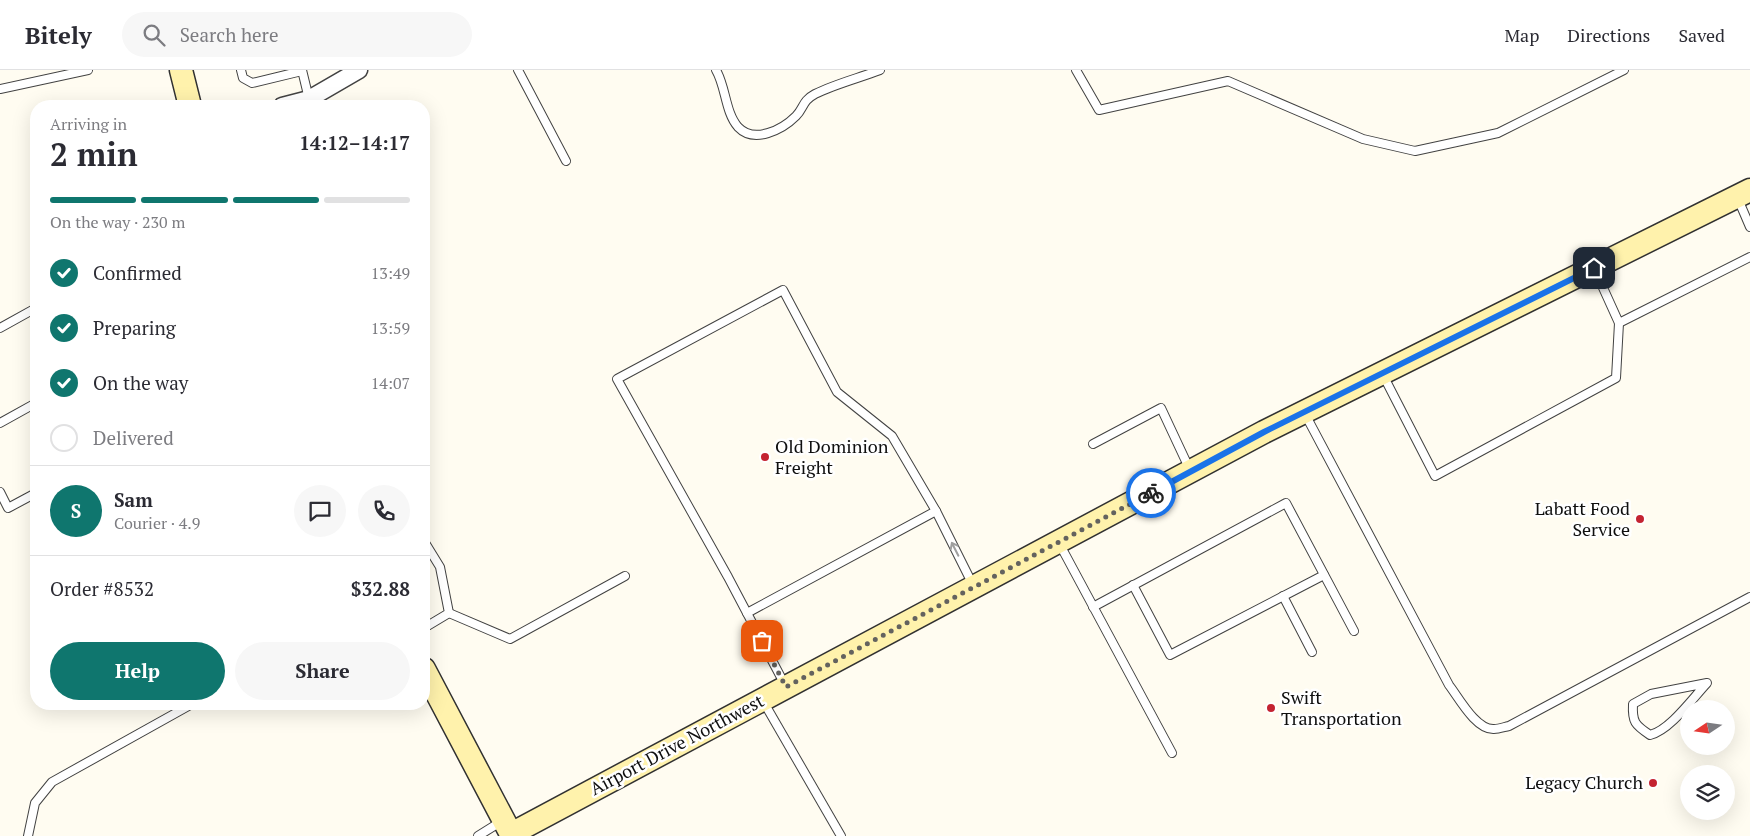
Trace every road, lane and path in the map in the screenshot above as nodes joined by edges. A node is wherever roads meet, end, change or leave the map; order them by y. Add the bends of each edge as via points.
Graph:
1 (88, 70) edge
2 (181, 70) edge
3 (241, 70) edge
4 (302, 70) edge
5 (359, 70) edge
6 (518, 70) edge
7 (716, 70) edge
8 (880, 70) edge
9 (1076, 70) edge
10 (1624, 70) edge
11 (0, 89) edge
12 (309, 99) junction
13 (188, 100) edge
14 (305, 100) edge
15 (566, 161) dead end
16 (1743, 194) edge
17 (1750, 227) edge
18 (1750, 257) edge
19 (1594, 268) junction
20 (30, 311) edge
21 (1619, 322) junction
22 (0, 328) edge
23 (1382, 373) junction
24 (30, 406) edge
25 (1304, 412) junction
26 (0, 423) edge
27 (1093, 444) dead end
28 (1190, 472) junction
29 (0, 492) edge
30 (30, 496) edge
31 (936, 511) junction
32 (1058, 542) junction
33 (430, 551) edge
34 (1324, 575) junction
35 (625, 576) dead end
36 (1133, 585) junction
37 (974, 587) junction
38 (1283, 596) junction
39 (1750, 597) edge
40 (1093, 607) junction
41 (449, 613) junction
42 (747, 613) junction
43 (430, 624) edge
44 (1354, 631) dead end
45 (1312, 652) dead end
46 (430, 680) edge
47 (1707, 683) joint
48 (786, 687) junction
49 (762, 700) junction
50 (181, 710) edge
51 (1172, 753) dead end
52 (509, 830) edge
53 (28, 836) edge
54 (478, 836) edge
55 (841, 836) edge

1 - 11 lane
2 - 13 street
3 - 4 lane via 243,78 252,83
4 - 12 lane
5 - 12 street
6 - 15 lane
7 - 8 lane via 729,108 738,126 748,135 767,134 797,115 804,102 815,94
9 - 10 lane via 1100,110 1228,81 1362,139 1415,151 1498,133
12 - 14 street
16 - 17 lane
16 - 19 street, Airport Drive Northwest
18 - 21 lane
19 - 21 lane
19 - 23 street, Airport Drive Northwest
20 - 22 lane
21 - 23 lane via 1616,378 1434,476
23 - 25 street, Airport Drive Northwest
24 - 26 lane
25 - 28 street, Airport Drive Northwest
25 - 39 lane via 1449,685 1469,714 1483,727 1493,730 1509,726
27 - 28 lane via 1161,408
28 - 32 street, Airport Drive Northwest
29 - 30 lane via 8,508
37 -> 31 lane
31 - 42 lane
31 - 42 lane via 892,436 837,392 782,290 617,379
32 - 37 street, Airport Drive Northwest
32 - 40 lane
33 - 41 lane via 440,567
34 - 36 lane via 1286,503
34 - 38 lane
34 - 44 lane
35 - 41 lane via 510,639
36 - 38 lane via 1170,655
36 - 40 lane
37 - 48 street, Airport Drive Northwest
38 - 45 lane
40 - 51 lane
41 - 43 lane
42 - 48 lane
46 - 52 street
47 - 47 lane via 1651,694 1633,704 1632,718 1638,728 1650,735 1659,733
48 - 49 street, Airport Drive Northwest
49 - 52 street, Airport Drive Northwest
49 - 55 lane
50 - 53 lane via 52,782 35,803
52 - 54 lane

